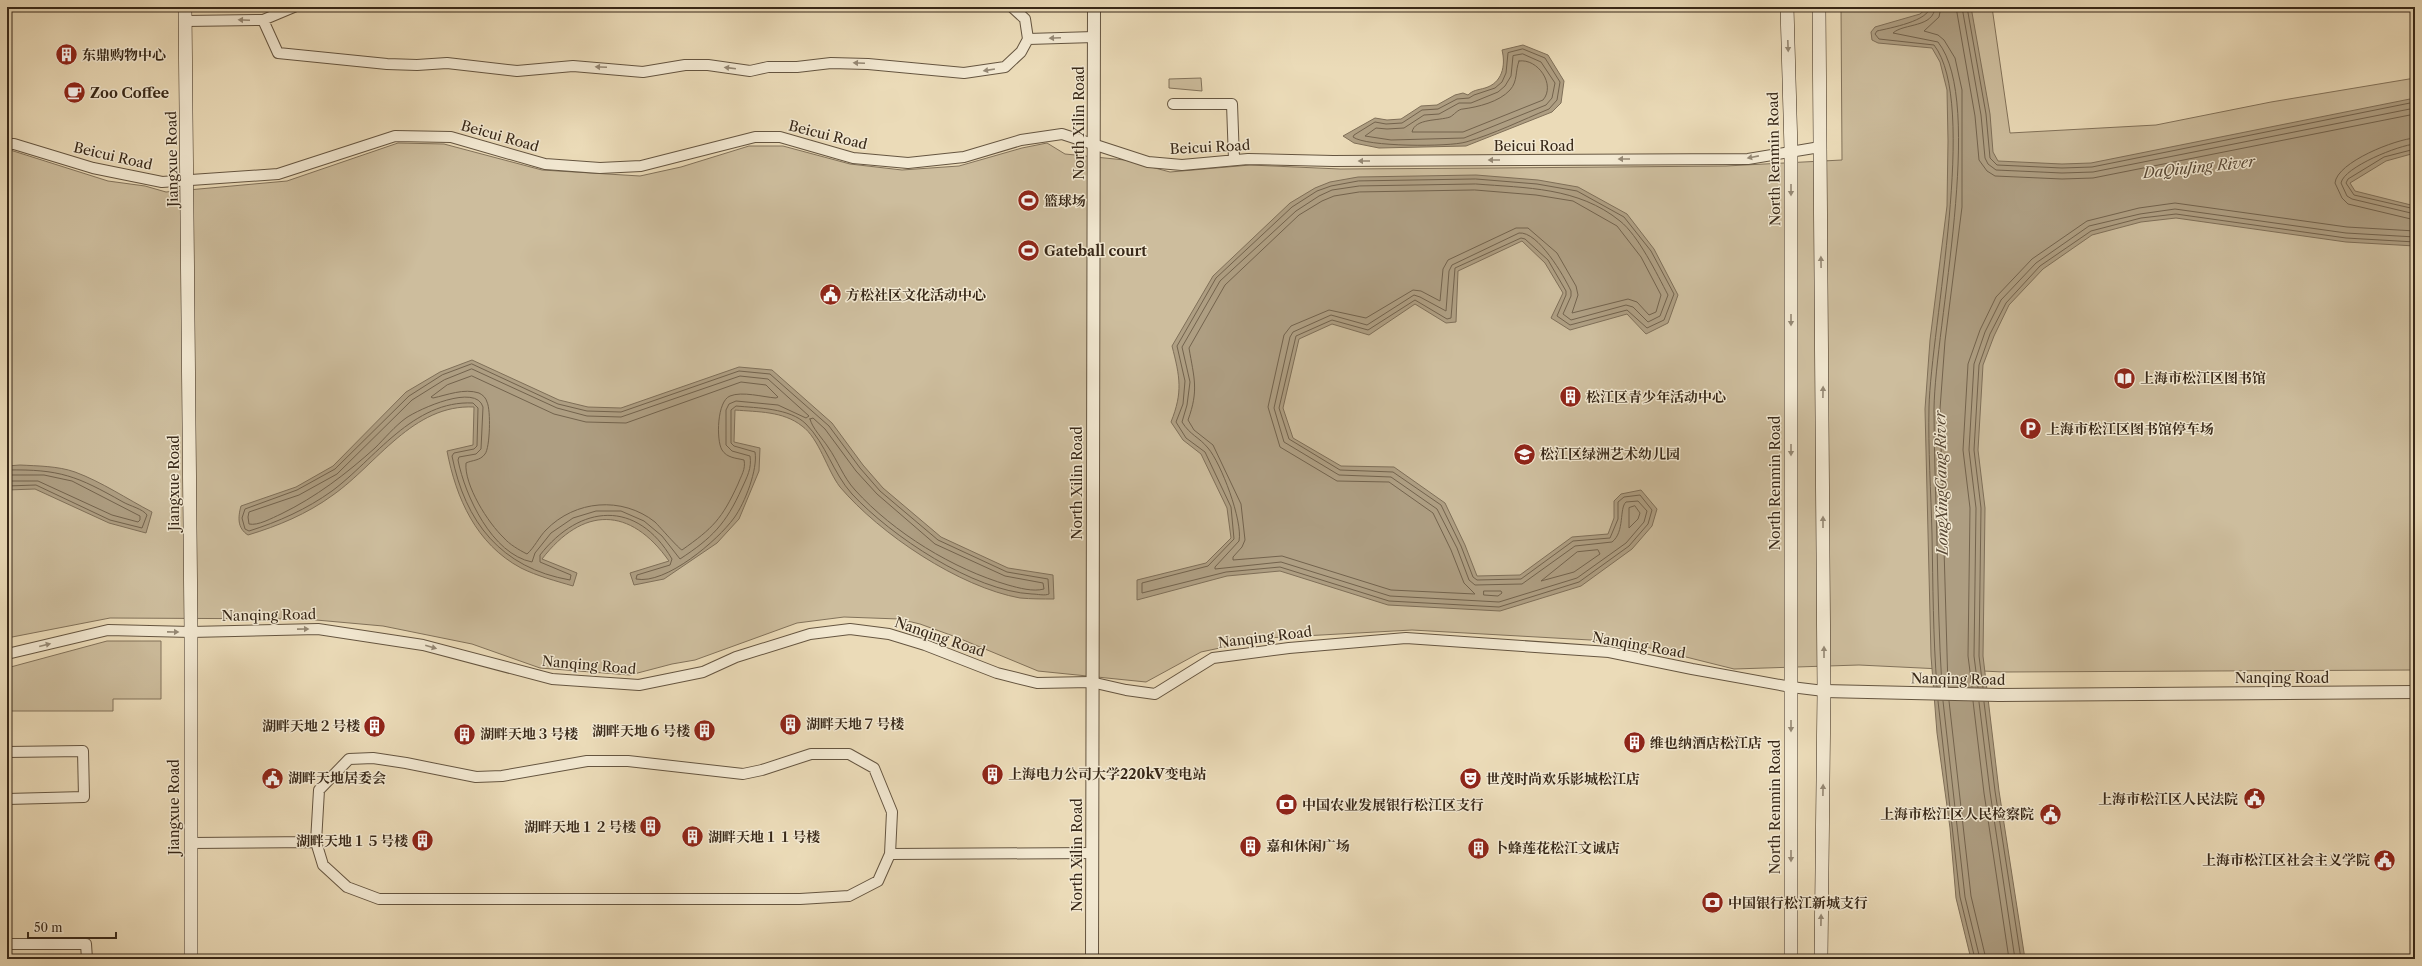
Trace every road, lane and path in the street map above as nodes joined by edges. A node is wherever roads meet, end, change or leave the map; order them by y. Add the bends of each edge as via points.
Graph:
1 (185, 7) edge
2 (294, 7) edge
3 (1012, 7) edge
4 (1094, 7) edge
5 (1787, 7) edge
6 (1819, 7) edge
7 (263, 20) junction
8 (186, 21) junction
9 (1094, 37) junction
10 (1028, 39) junction
11 (1174, 104) dead end
12 (7, 144) edge
13 (1094, 145) junction
14 (1820, 147) junction
15 (1791, 150) junction
16 (1234, 160) junction
17 (188, 180) junction
18 (191, 632) junction
19 (7, 654) edge
20 (1091, 682) junction
21 (1791, 687) junction
22 (1824, 691) junction
23 (2415, 692) edge
24 (7, 752) edge
25 (7, 799) edge
26 (316, 842) junction
27 (190, 843) junction
28 (1092, 852) junction
29 (890, 854) junction
30 (7, 944) edge
31 (86, 959) edge
32 (191, 959) edge
33 (1092, 959) edge
34 (1791, 959) edge
35 (1821, 959) edge

1 - 8 main road, Jiangxue Road
2 - 7 street
3 - 10 street via 1025,19
4 - 9 street, North Xilin Road
5 -> 15 main road, North Renmin Road
6 - 14 main road
7 -> 8 street
10 -> 7 street via 1021,52 1005,67 964,73 831,63 768,67 750,71 708,65 685,65 643,72 573,66 517,71 446,63 372,63 278,53
8 - 17 main road, Jiangxue Road
9 -> 10 street
9 - 13 street, North Xilin Road
11 - 16 street via 1232,104
12 - 17 street, Beicui Road via 93,168 162,182
13 - 16 street, Beicui Road via 1148,162 1182,165
13 - 17 street, Beicui Road via 1062,134 1021,140 964,157 908,163 853,158 780,137 755,137 641,166 600,168 545,164 451,137 395,136 278,174
13 - 20 street, North Xilin Road
14 - 15 street, Beicui Road
22 -> 14 main road
15 -> 16 street, Beicui Road via 1748,159
15 -> 21 main road, North Renmin Road
17 - 18 main road, Jiangxue Road
19 -> 18 street, Nanqing Road via 108,630
18 -> 20 street, Nanqing Road via 318,629 424,645 552,679 639,685 704,672 736,657 810,634 850,629 889,634 997,673 1037,683
18 - 27 main road, Jiangxue Road
20 - 21 street, Nanqing Road via 1155,694 1213,658 1290,648 1406,638 1609,652
20 - 28 street, North Xilin Road
21 - 22 street, Nanqing Road
21 -> 34 main road, North Renmin Road
22 - 23 street, Nanqing Road via 1999,695
35 -> 22 main road
24 - 25 street via 83,751 84,797
26 - 27 street
26 - 29 street via 323,865 347,887 379,899 800,899 849,896 878,881
26 - 29 street via 319,790 349,759 373,758 476,777 502,776 587,761 628,761 744,774 811,754 849,754 874,768 892,812
27 - 32 main road, Jiangxue Road
28 - 29 street
28 - 33 street, North Xilin Road
30 - 31 street via 86,944

